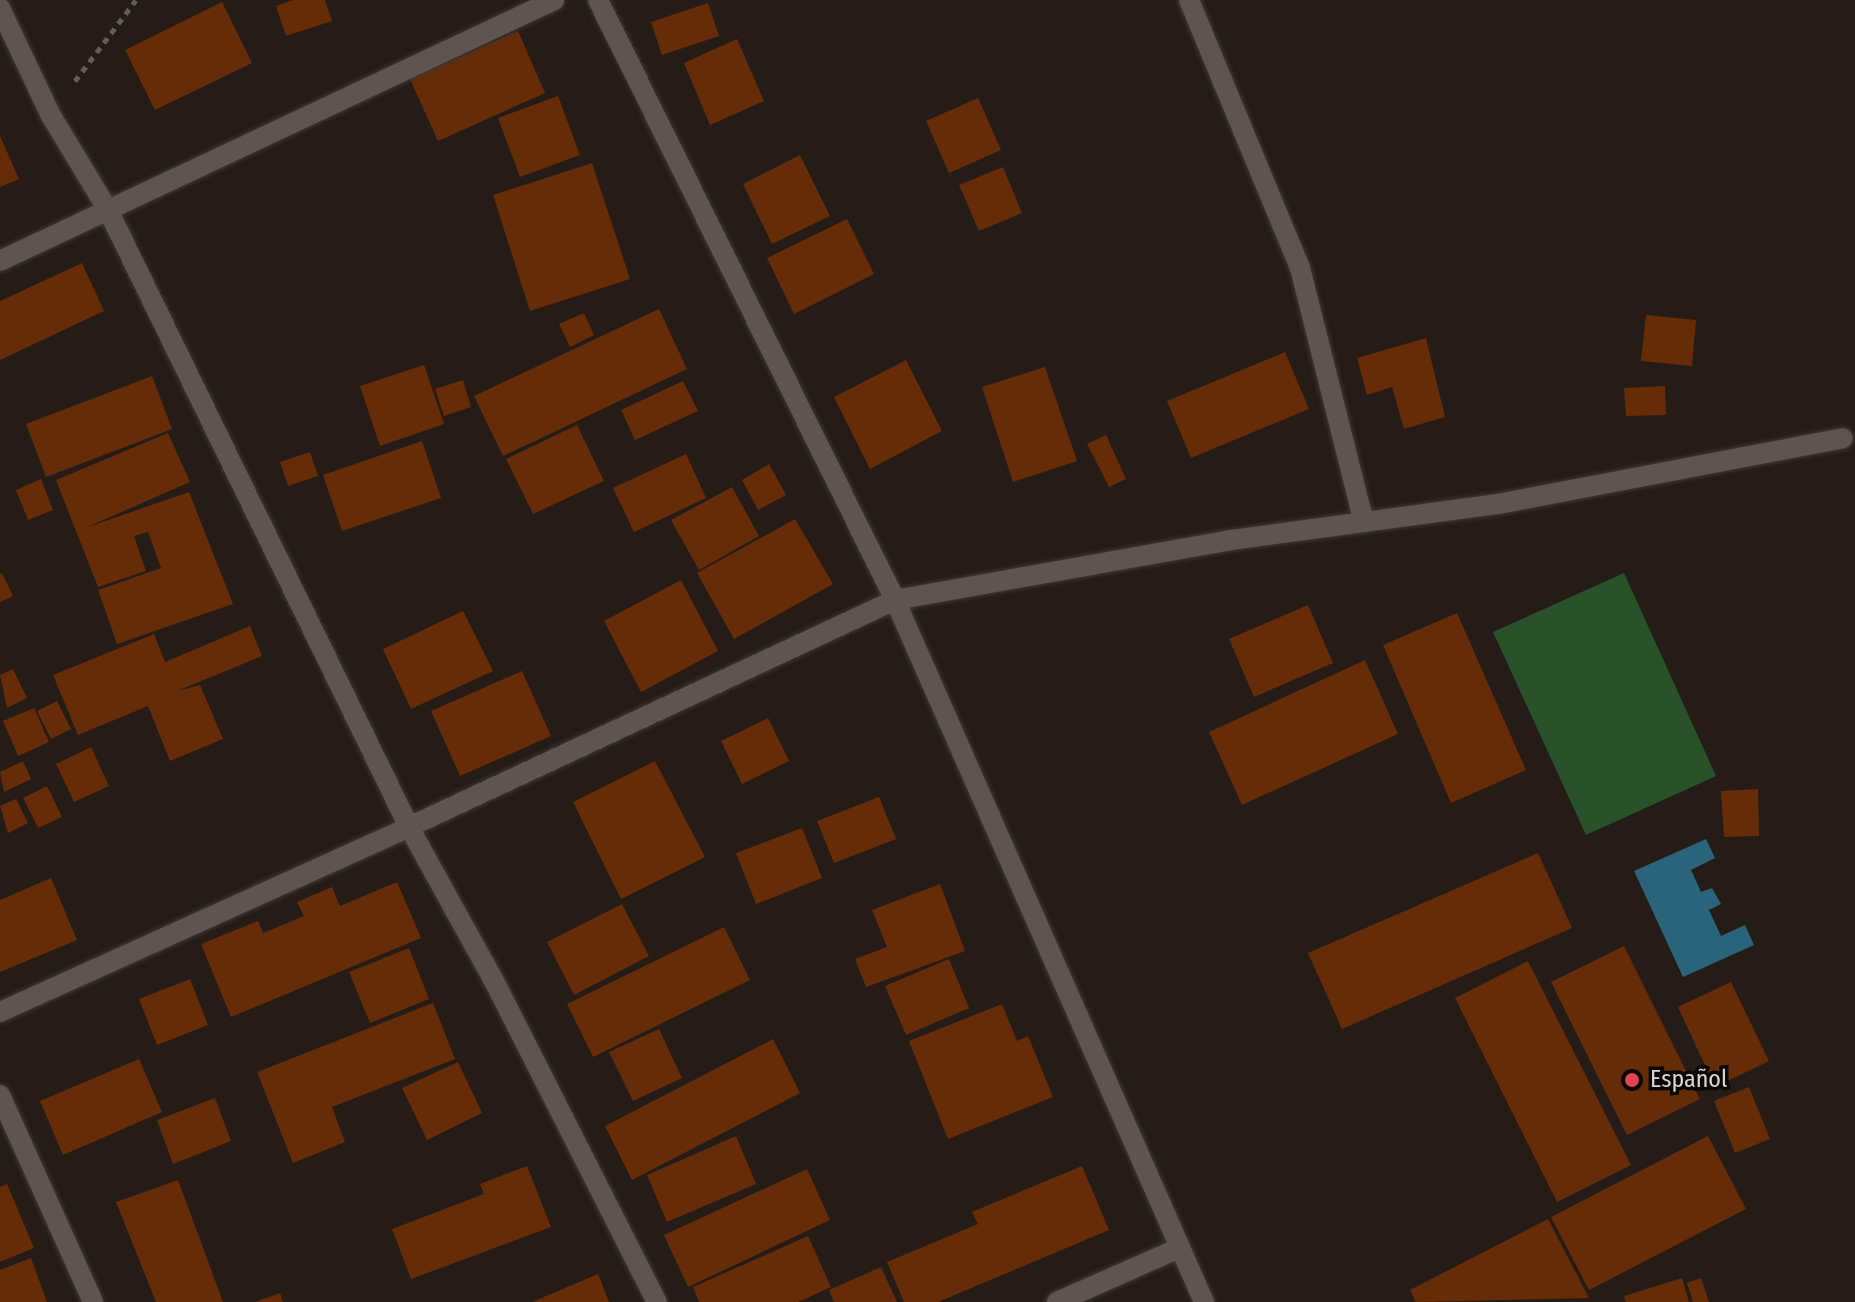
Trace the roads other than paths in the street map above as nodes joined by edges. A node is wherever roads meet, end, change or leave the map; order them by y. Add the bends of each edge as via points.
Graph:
1 (554, 0) edge
2 (598, 0) edge
3 (1189, 0) edge
4 (0, 8) edge
5 (108, 210) junction
6 (0, 261) edge
7 (1843, 438) dead end
8 (1364, 522) junction
9 (895, 600) junction
10 (409, 827) junction
11 (0, 1012) edge
12 (0, 1095) edge
13 (1177, 1249) junction
14 (93, 1302) edge
15 (657, 1302) edge
16 (1057, 1302) edge
17 (1204, 1302) edge

1 - 5 street
2 - 9 street
3 - 8 street via 1300,268
4 - 5 street via 50,114
5 - 6 street
5 - 10 street
7 - 8 street via 1498,504
8 - 9 street
9 - 10 street
9 - 13 street
10 - 11 street
10 - 15 street via 494,981
12 - 14 street
13 - 16 street
13 - 17 street

